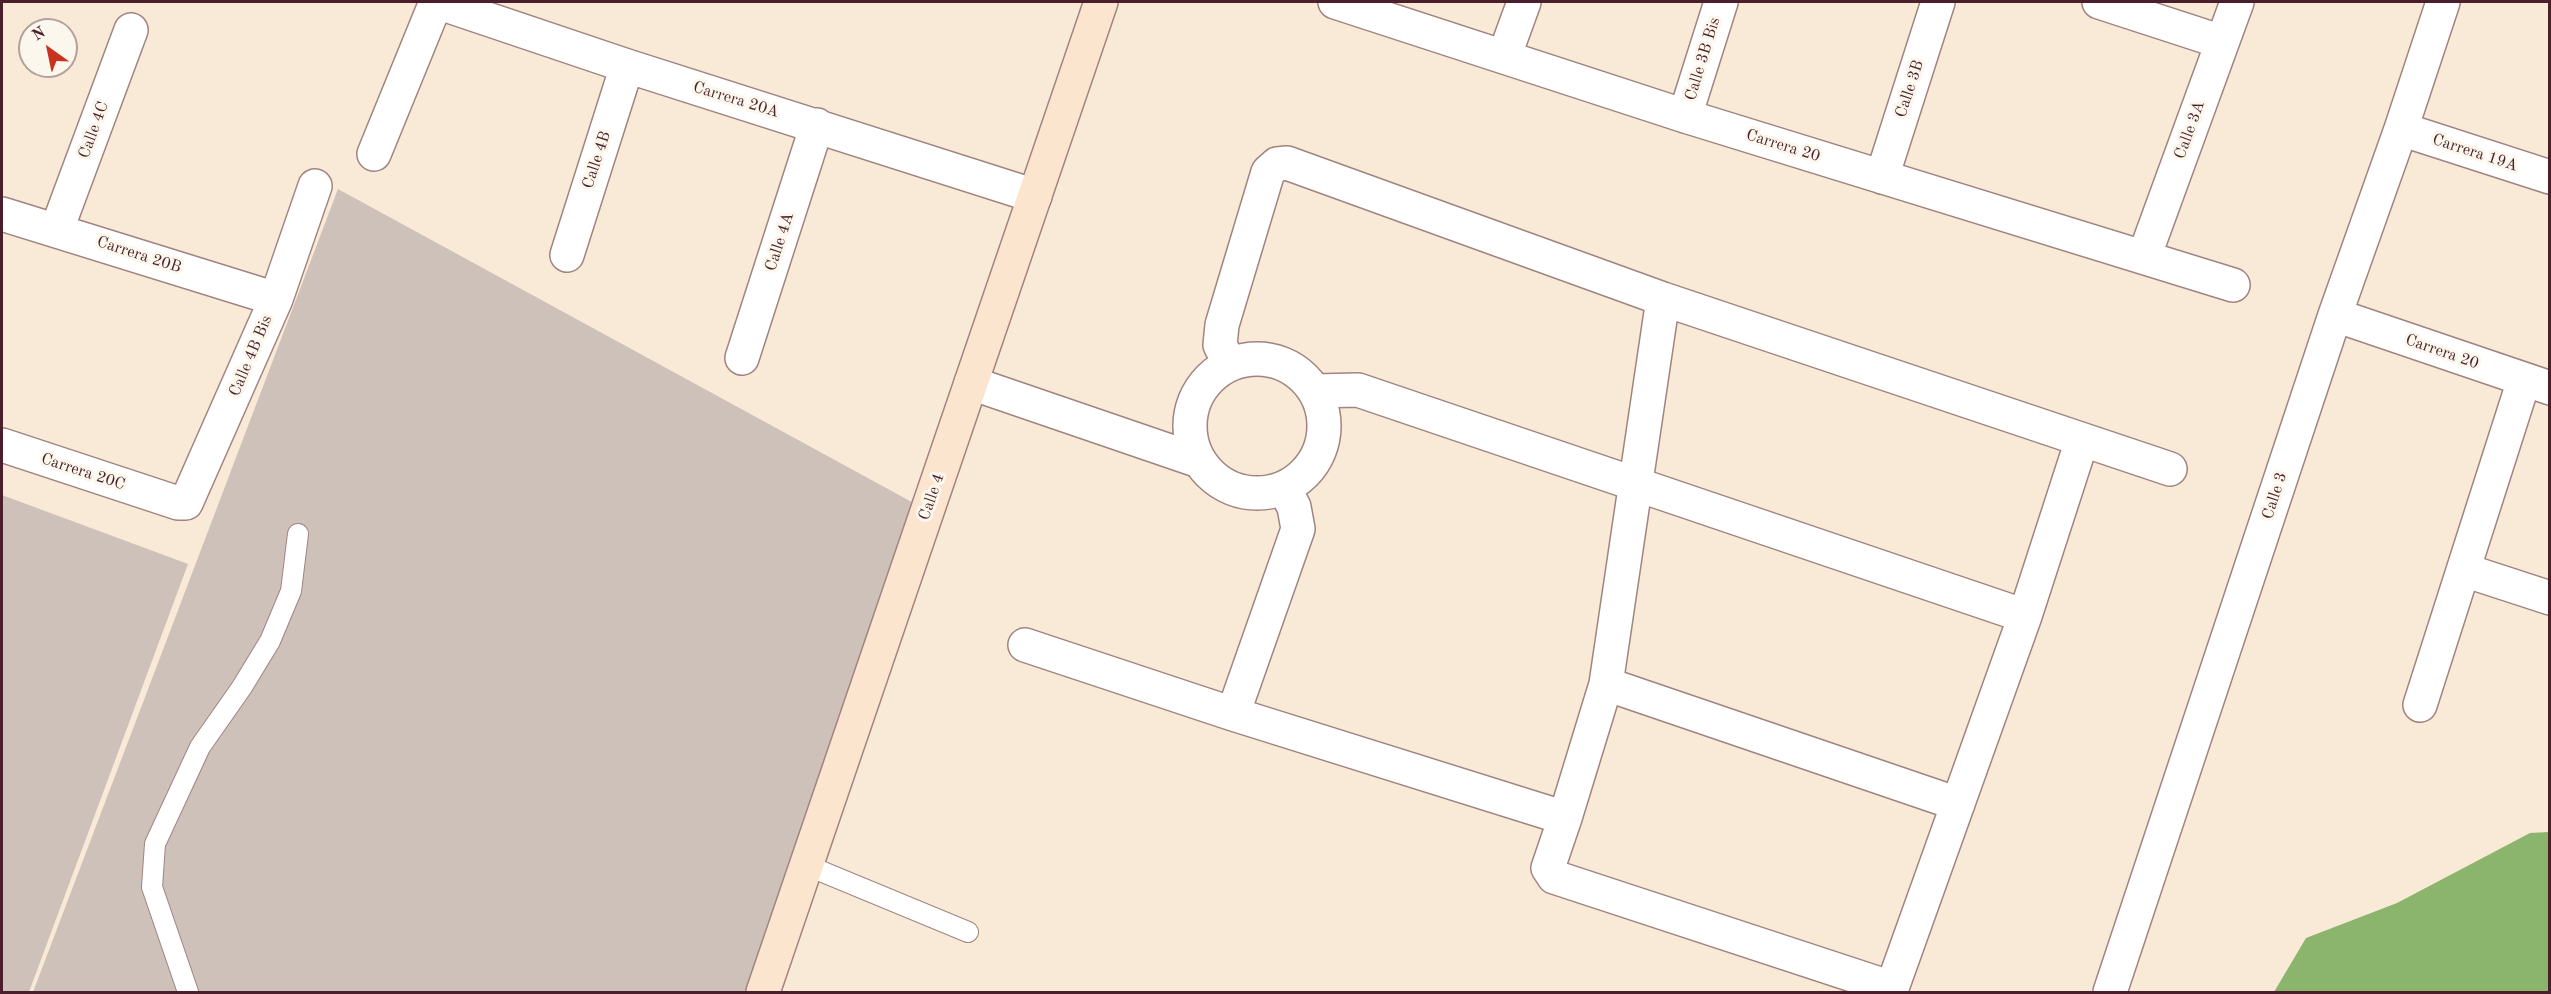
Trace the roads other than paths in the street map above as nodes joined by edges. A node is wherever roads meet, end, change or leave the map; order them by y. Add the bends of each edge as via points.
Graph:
1 (436, 2) edge
2 (1101, 2) edge
3 (1335, 2) edge
4 (1524, 2) edge
5 (1721, 2) edge
6 (1938, 2) edge
7 (2098, 2) edge
8 (2237, 2) edge
9 (2443, 2) edge
10 (131, 30) dead end
11 (2222, 42) junction
12 (1504, 57) junction
13 (627, 66) junction
14 (1685, 116) junction
15 (818, 125) junction
16 (2401, 129) junction
17 (374, 154) dead end
18 (1882, 177) junction
19 (2550, 177) edge
20 (315, 186) dead end
21 (1035, 196) junction
22 (2, 214) edge
23 (57, 229) junction
24 (567, 255) dead end
25 (2144, 257) junction
26 (2233, 285) dead end
27 (276, 298) junction
28 (1663, 299) junction
29 (2335, 315) junction
30 (742, 358) dead end
31 (1230, 364) junction
32 (971, 383) junction
33 (2537, 384) edge
34 (1315, 391) junction
35 (2082, 440) junction
36 (2, 445) edge
37 (1199, 461) junction
38 (2170, 469) dead end
39 (1634, 484) junction
40 (1284, 488) junction
41 (165, 499) joint
42 (298, 534) dead end
43 (2463, 570) junction
44 (2550, 598) edge
45 (2025, 616) junction
46 (1025, 645) dead end
47 (1606, 684) junction
48 (2420, 705) dead end
49 (1233, 714) junction
50 (1958, 804) junction
51 (1565, 818) junction
52 (806, 865) junction
53 (968, 932) dead end
54 (188, 993) edge
55 (763, 993) edge
56 (2110, 993) edge

1 - 13 street, Carrera 20A
1 - 17 street
2 - 21 street, Calle 4
3 - 12 street, Carrera 20
4 - 12 street
5 - 14 street, Calle 3B Bis
6 - 18 street, Calle 3B
7 - 11 street
8 - 11 street, Calle 3A
9 - 16 street, Calle 3
10 - 23 street, Calle 4C
11 - 25 street, Calle 3A
12 - 14 street, Carrera 20
13 - 15 street, Carrera 20A
13 - 24 street, Calle 4B
14 - 18 street, Carrera 20
15 - 21 street, Carrera 20A
15 - 30 street, Calle 4A
16 - 19 street, Carrera 19A
16 - 29 street, Calle 3
18 - 25 street, Carrera 20
20 - 27 street, Calle 4B Bis
21 - 32 street, Calle 4
22 - 23 street, Carrera 20B
23 - 27 street, Carrera 20B
25 - 26 street, Carrera 20
27 - 41 street, Calle 4B Bis via 188,501 183,504
28 - 31 street via 1287,163 1278,164 1268,172 1222,325 1220,345
28 - 35 street
28 - 39 street
29 - 33 street, Carrera 20
29 - 56 street, Calle 3
31 - 34 street via 1269,359 1303,376
31 - 37 street via 1214,374 1193,405 1191,434
32 - 37 street
32 - 52 street, Calle 4
33 - 43 street
34 - 39 street via 1358,390
34 - 40 street via 1323,408 1321,446 1300,478
35 - 38 street
35 - 45 street
36 - 41 street, Carrera 20C
37 - 40 street via 1220,481 1246,493
39 - 45 street
39 - 47 street
40 - 49 street via 1294,507 1298,529
42 - 54 lane via 291,591 270,641 200,747 155,844 152,887
43 - 44 street
43 - 48 street
45 - 50 street
46 - 49 street
47 - 50 street
47 - 51 street
49 - 51 street
50 - 51 street via 1893,988 1554,877 1548,868
52 - 53 lane
52 - 55 street, Calle 4

